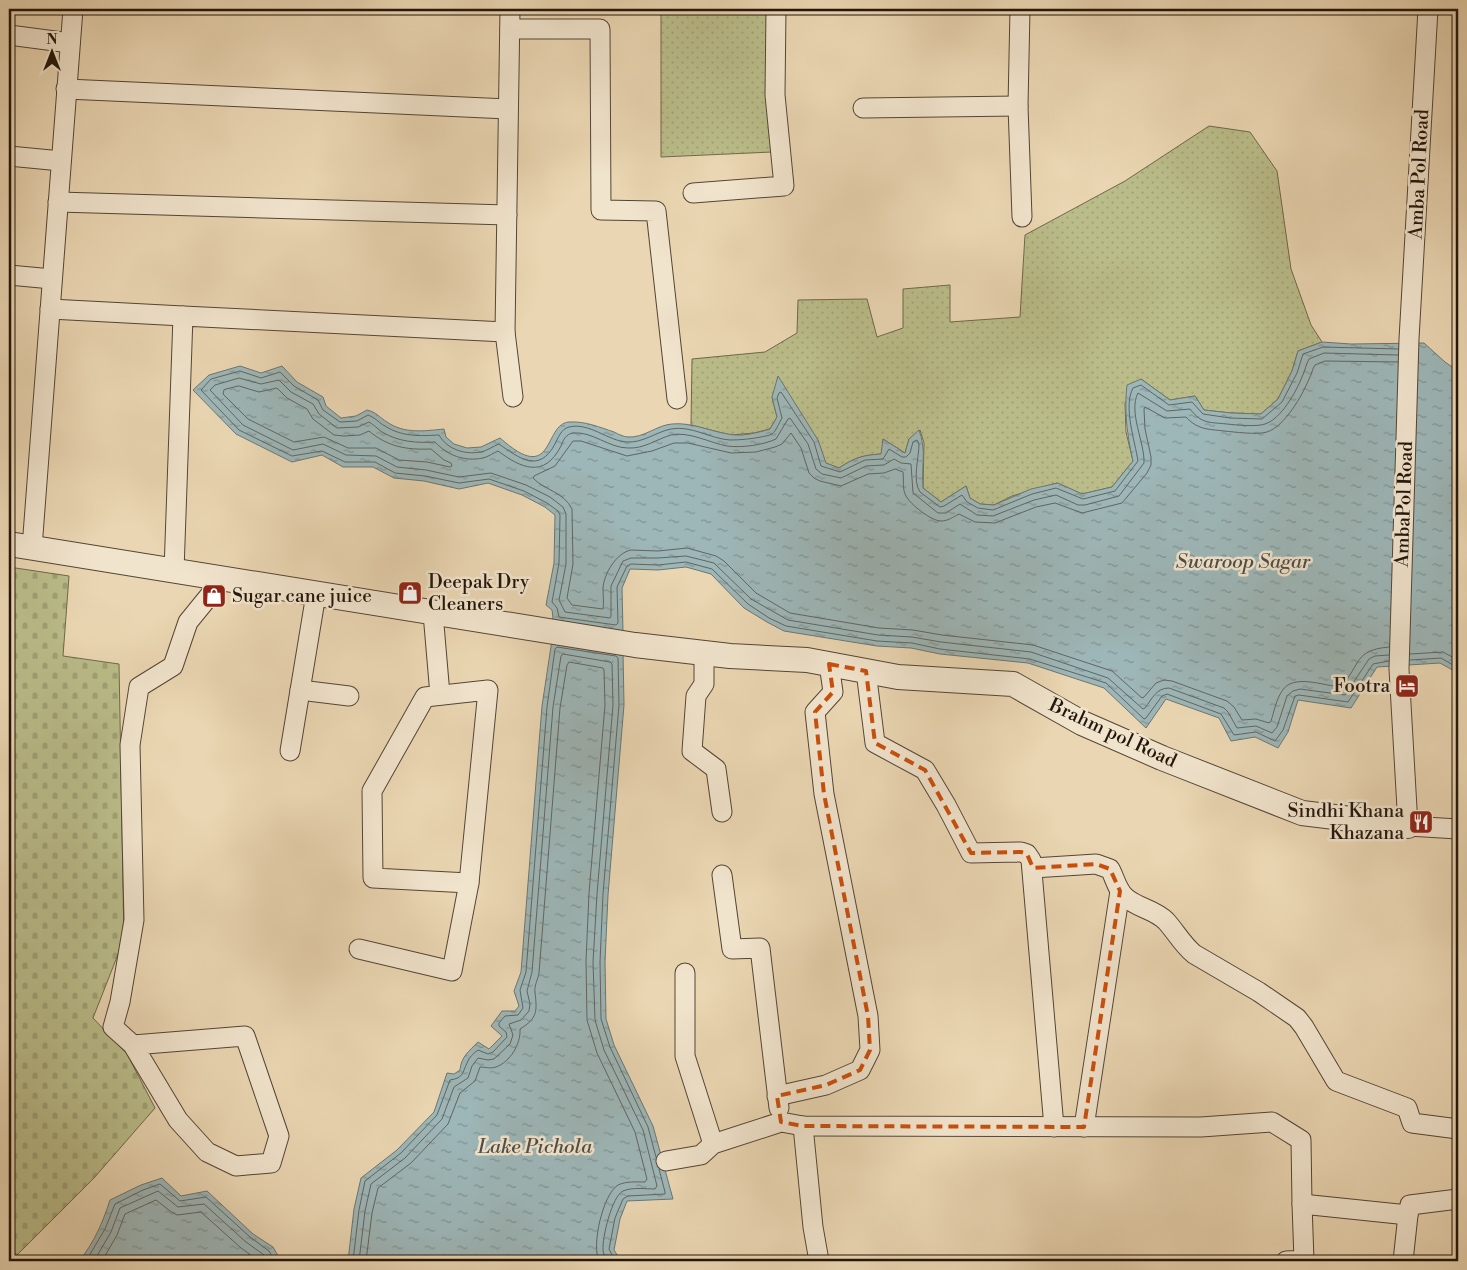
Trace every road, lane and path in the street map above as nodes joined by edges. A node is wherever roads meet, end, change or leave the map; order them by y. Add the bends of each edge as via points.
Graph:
1 (73, 9) edge
2 (510, 9) edge
3 (776, 9) edge
4 (1020, 9) edge
5 (1428, 9) edge
6 (510, 29) junction
7 (9, 35) edge
8 (70, 43) junction
9 (66, 89) junction
10 (1018, 106) junction
11 (863, 108) dead end
12 (508, 109) junction
13 (9, 156) edge
14 (61, 161) junction
15 (693, 193) dead end
16 (58, 202) junction
17 (507, 215) junction
18 (1022, 217) dead end
19 (9, 275) edge
20 (52, 279) junction
21 (50, 309) junction
22 (183, 316) junction
23 (505, 332) junction
24 (1409, 339) joint
25 (513, 397) dead end
26 (677, 399) dead end
27 (9, 544) edge
28 (32, 548) junction
29 (174, 571) junction
30 (223, 579) junction
31 (316, 594) junction
32 (433, 612) junction
33 (704, 653) junction
34 (829, 664) junction
35 (866, 671) junction
36 (300, 690) junction
37 (440, 695) junction
38 (349, 696) dead end
39 (290, 751) dead end
40 (722, 812) dead end
41 (1408, 826) junction
42 (1458, 829) edge
43 (1033, 868) junction
44 (722, 875) dead end
45 (469, 883) junction
46 (1120, 891) junction
47 (359, 949) dead end
48 (685, 973) dead end
49 (133, 1045) junction
50 (777, 1096) junction
51 (781, 1122) junction
52 (803, 1126) junction
53 (1054, 1127) junction
54 (1084, 1127) junction
55 (1458, 1129) edge
56 (713, 1144) junction
57 (666, 1161) dead end
58 (1458, 1199) edge
59 (1302, 1204) junction
60 (1408, 1216) junction
61 (818, 1261) edge
62 (1298, 1261) edge
63 (1403, 1261) edge

1 - 8 street
2 - 6 street
3 - 15 street via 775,95 784,186
4 - 10 street
5 - 24 street, Amba Pol Road
6 - 12 street
6 - 26 street via 600,29 601,210 656,211
7 - 8 street
8 - 9 street
9 - 12 street
9 - 14 street
10 - 11 street
10 - 18 street
12 - 17 street
13 - 14 street
14 - 16 street
16 - 17 street
16 - 20 street
17 - 23 street
19 - 20 street
20 - 21 street
21 - 22 street
21 - 28 street
22 - 23 street
22 - 29 street
23 - 25 street
24 - 41 street, AmbaPol Road via 1398,670
27 - 28 street, Brahm pol Road
28 - 29 street, Brahm pol Road
29 - 30 street, Brahm pol Road
30 - 31 street, Brahm pol Road
30 - 49 street via 188,622 173,666 139,687 130,745 134,920 113,1027
31 - 32 street, Brahm pol Road
31 - 36 street
32 - 33 street, Brahm pol Road
32 - 37 street
33 - 34 street, Brahm pol Road
33 - 40 street via 704,684 696,696 692,751 716,769
34 - 35 street, Brahm pol Road
34 - 50 street via 833,692 815,712 824,794 868,1016 870,1050 860,1070 826,1085
35 - 41 street, Brahm pol Road via 898,677 1013,684 1082,723 1302,813
35 - 43 street via 876,743 925,770 971,853 1021,852 1028,854
36 - 38 street
36 - 39 street
37 - 45 street via 488,690
37 - 45 street via 425,697 372,791 373,878
41 - 42 street
43 - 46 street via 1096,864 1110,869
43 - 53 street
44 - 50 street via 732,949 760,948
45 - 47 street via 452,971
46 - 54 street
46 - 55 street via 1129,900 1159,915 1194,954 1296,1018 1336,1081 1407,1108 1412,1123
48 - 56 street via 685,1056
49 - 49 street via 245,1036 279,1136 270,1163 236,1166 207,1152 178,1120
50 - 51 street
51 - 52 street
51 - 56 street
52 - 53 street
52 - 61 street
53 - 54 street
54 - 59 street via 1201,1127 1272,1122 1301,1140
56 - 57 street via 702,1155
58 - 60 street via 1410,1205
59 - 60 street
59 - 62 street
60 - 63 street

